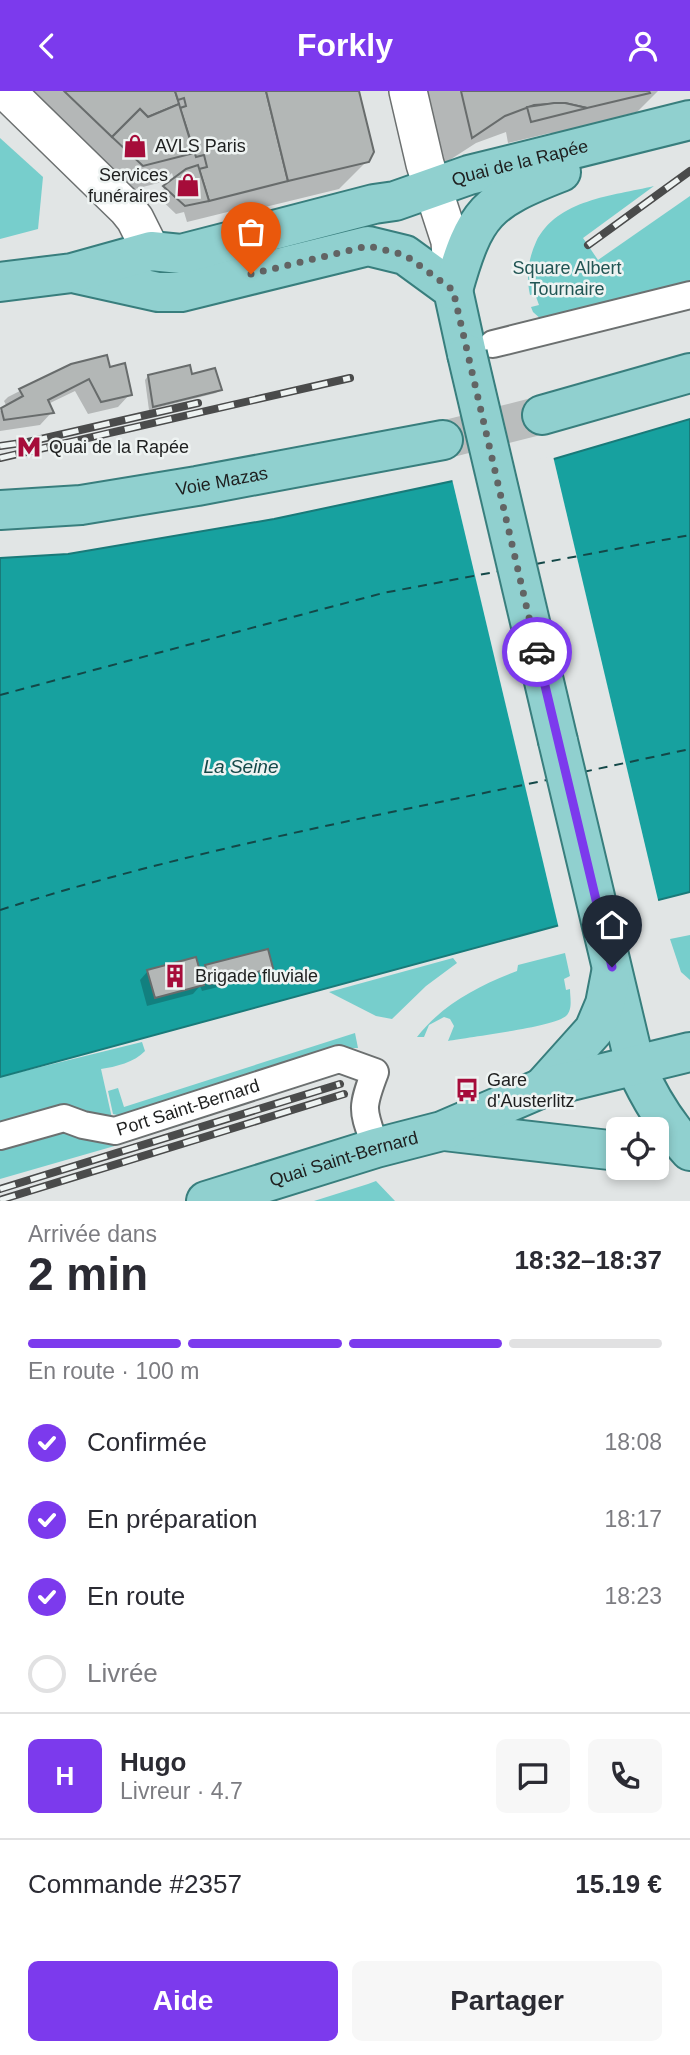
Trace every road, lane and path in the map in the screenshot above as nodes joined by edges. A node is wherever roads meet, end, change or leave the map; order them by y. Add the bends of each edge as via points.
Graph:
1 (6, 91) edge
2 (408, 91) edge
3 (690, 121) edge
4 (438, 203) junction
5 (151, 251) junction
6 (72, 273) junction
7 (0, 282) edge
8 (453, 290) junction
9 (690, 295) edge
10 (480, 349) junction
11 (690, 373) edge
12 (542, 415) tunnel mouth
13 (443, 440) tunnel mouth
14 (0, 510) edge
15 (612, 967) junction
16 (690, 1052) edge
17 (635, 1065) junction
18 (542, 1088) junction
19 (442, 1131) junction
20 (0, 1136) edge
21 (376, 1148) junction
22 (606, 1150) edge
23 (690, 1151) edge
24 (669, 1157) edge
25 (690, 1160) edge
26 (206, 1201) edge

1 - 5 main road via 127,209
2 - 4 main road
3 - 4 main road, Quai de la Rapée via 469,175
3 - 8 main road, Quai de la Rapée via 504,197 480,220
4 - 5 main road, Quai de la Rapée via 374,204 181,254
4 - 8 main road via 450,241
5 - 6 main road, Quai de la Rapée
6 - 7 main road
6 - 8 main road via 158,292 181,292 368,246 405,255
8 - 10 main road
9 - 10 street
10 - 15 main road, bridge
11 - 12 main road
13 - 14 main road, Voie Mazas via 81,505
15 - 17 main road
15 - 18 main road via 594,1030
16 - 17 main road, Quai Saint-Bernard
17 - 18 main road, Quai Saint-Bernard
17 - 23 main road via 666,1122
18 - 19 main road, Quai Saint-Bernard
19 - 21 main road, Quai Saint-Bernard
19 - 22 main road, Quai Saint-Bernard
20 - 21 street, Port Saint-Bernard via 64,1118 115,1131 339,1059 375,1072 364,1113
21 - 26 main road, Quai Saint-Bernard
24 - 25 main road

